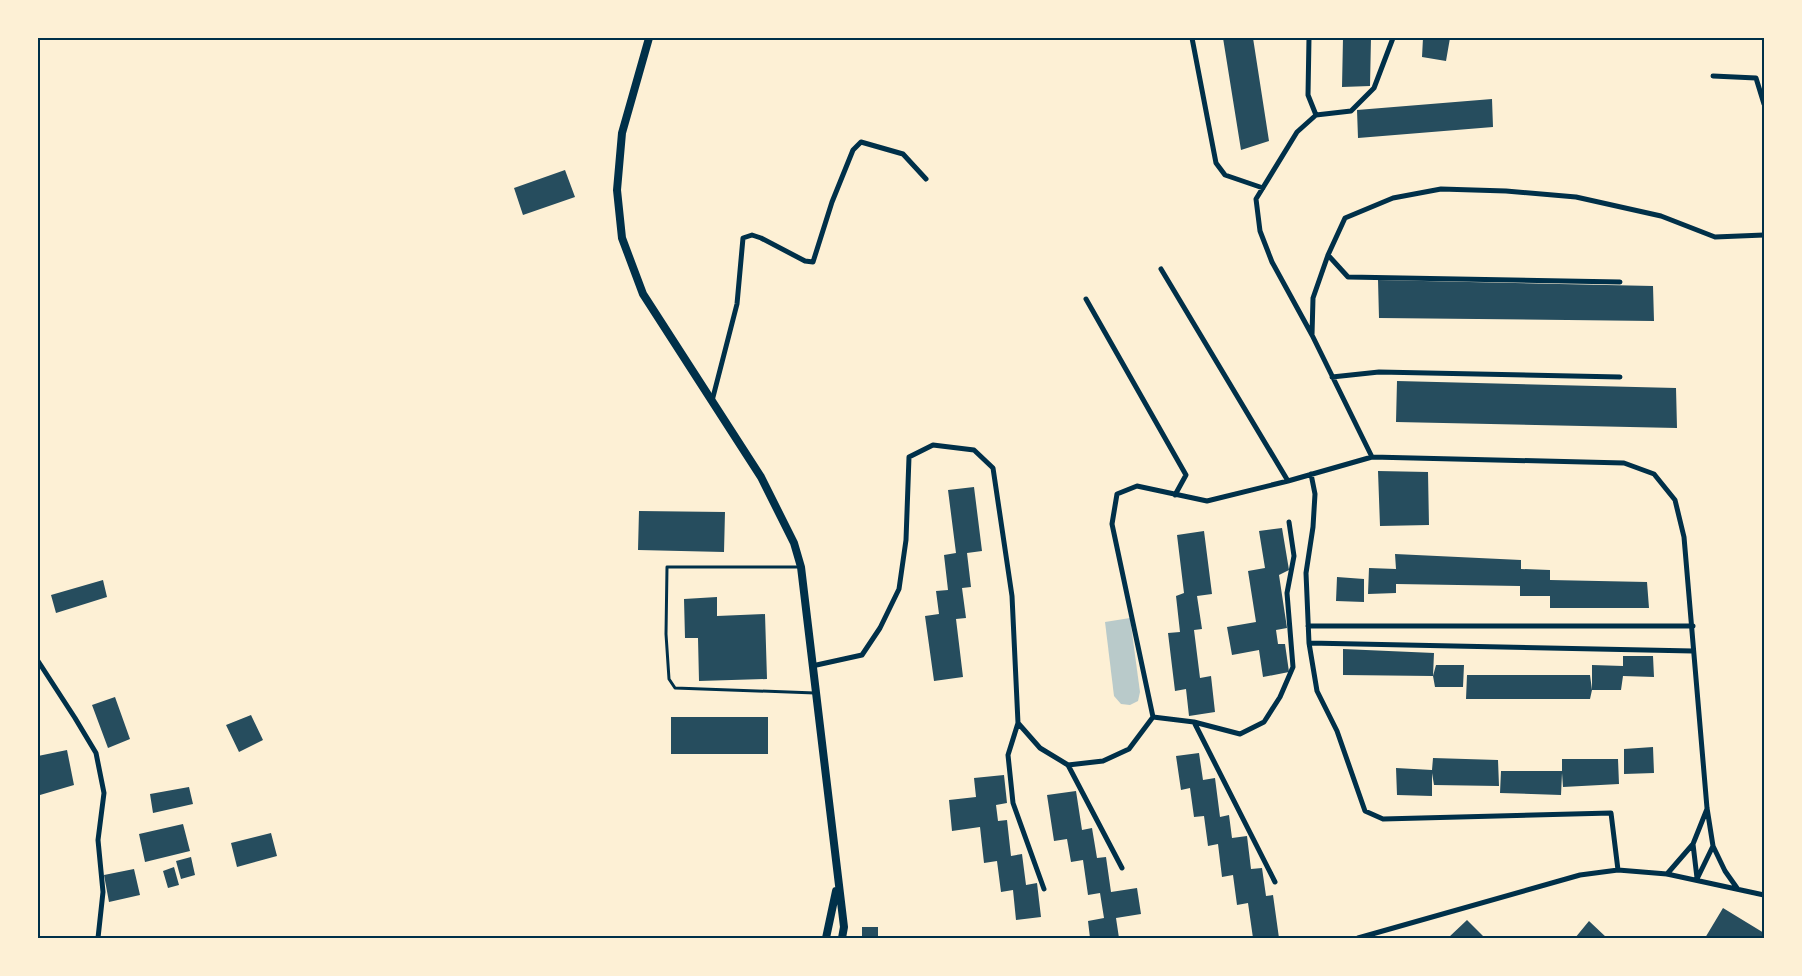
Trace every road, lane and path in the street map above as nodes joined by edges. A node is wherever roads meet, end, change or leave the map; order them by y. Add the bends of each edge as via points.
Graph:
1 (649, 38) edge
2 (1192, 38) edge
3 (1309, 38) edge
4 (1392, 38) edge
5 (1713, 76) dead end
6 (1764, 104) edge
7 (1316, 115) junction
8 (926, 179) dead end
9 (1263, 188) junction
10 (1764, 235) edge
11 (1328, 255) junction
12 (1161, 269) dead end
13 (1620, 282) dead end
14 (1086, 298) dead end
15 (1312, 335) junction
16 (1332, 377) junction
17 (1620, 377) dead end
18 (712, 401) junction
19 (1372, 457) junction
20 (1312, 474) junction
21 (1288, 481) junction
22 (1175, 495) junction
23 (1289, 522) dead end
24 (801, 567) junction
25 (1308, 626) junction
26 (1693, 626) junction
27 (1309, 643) junction
28 (1693, 651) junction
29 (38, 661) edge
30 (812, 666) junction
31 (815, 693) junction
32 (1153, 718) junction
33 (1194, 722) junction
34 (1018, 723) junction
35 (1068, 765) junction
36 (1707, 808) junction
37 (1693, 844) junction
38 (1713, 846) junction
39 (1122, 868) dead end
40 (1618, 870) junction
41 (1667, 874) junction
42 (1697, 879) junction
43 (1275, 882) dead end
44 (837, 884) junction
45 (1044, 888) dead end
46 (1737, 889) junction
47 (1764, 895) edge
48 (98, 938) edge
49 (826, 938) edge
50 (842, 938) edge
51 (1358, 938) edge

1 - 18 street via 622,133 617,190 622,238 643,294
2 - 9 street via 1216,163 1225,175
3 - 7 street via 1308,95
4 - 7 street via 1374,88 1351,111
5 - 6 street via 1756,78
7 - 9 street via 1297,132
8 - 18 street via 903,154 861,142 854,150 832,202 812,262 761,238 752,235 743,238 737,304
9 - 15 street via 1256,199 1260,232 1272,262
10 - 11 street via 1715,237 1661,216 1576,196 1441,189 1393,198 1345,218
11 - 13 street via 1348,277
11 - 15 street via 1313,298
12 - 21 street
14 - 22 street via 1186,475
15 - 16 street
16 - 17 street via 1379,372
16 - 19 street
18 - 24 street via 760,477 794,543
19 - 20 street
19 - 26 street via 1624,463 1654,474 1675,500 1684,537
20 - 21 street
20 - 25 street via 1315,494 1306,573
21 - 22 street via 1207,500
22 - 32 street via 1137,486 1117,494 1112,524
23 - 33 street via 1294,556 1287,593 1293,667 1280,697 1264,722 1240,734
24 - 30 street
24 - 31 lane via 667,567 669,678 674,688
25 - 26 street
25 - 27 street
26 - 28 street
27 - 28 street
27 - 40 street via 1317,691 1337,732 1365,811 1383,819 1611,813
28 - 36 street
29 - 48 street via 96,753 104,793 98,840 103,892
30 - 31 street
30 - 34 street via 862,655 899,589 906,540 909,457 933,445 974,450 993,468 1012,596
31 - 44 street
32 - 33 street
32 - 35 street via 1129,749 1103,761
33 - 43 street
34 - 35 street via 1040,748
34 - 45 street via 1008,755 1013,803
35 - 39 street
36 - 37 street
36 - 38 street
37 - 41 street
37 - 42 street
38 - 42 street
38 - 46 street
40 - 41 street
40 - 51 street via 1580,876
41 - 42 street
42 - 46 street
44 - 49 street
44 - 50 street via 844,927
46 - 47 street

